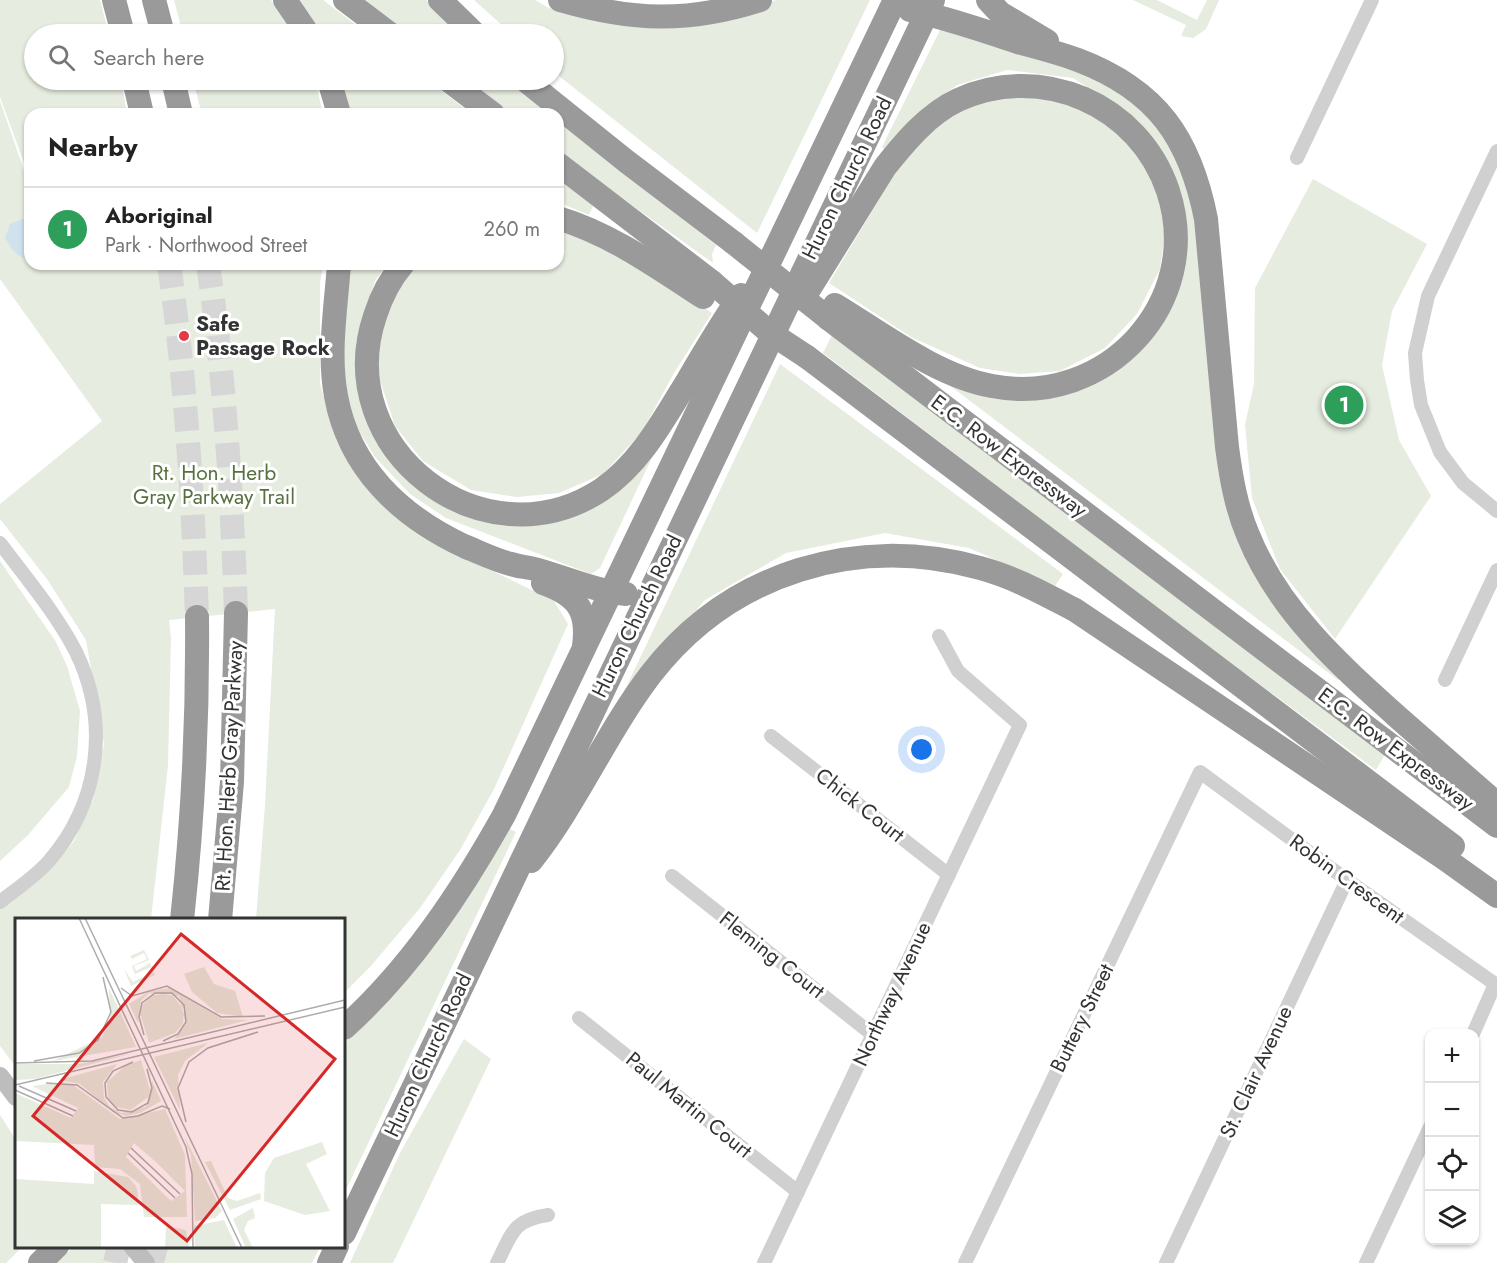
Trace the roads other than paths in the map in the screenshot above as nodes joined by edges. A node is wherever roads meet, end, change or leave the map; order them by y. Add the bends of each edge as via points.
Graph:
1 (114, 0) edge
2 (154, 0) edge
3 (285, 0) edge
4 (345, 0) edge
5 (440, 0) edge
6 (560, 0) edge
7 (760, 0) edge
8 (988, 0) edge
9 (1372, 0) edge
10 (894, 3) edge
11 (929, 7) edge
12 (120, 24) edge
13 (160, 24) edge
14 (302, 24) edge
15 (377, 24) edge
16 (465, 24) edge
17 (1077, 60) junction
18 (136, 90) edge
19 (175, 90) edge
20 (332, 90) edge
21 (461, 90) edge
22 (537, 90) edge
23 (141, 108) edge
24 (180, 108) edge
25 (337, 108) edge
26 (485, 108) edge
27 (560, 108) edge
28 (564, 111) edge
29 (1497, 151) edge
30 (1297, 158) dead end
31 (564, 169) edge
32 (564, 220) edge
33 (786, 228) junction
34 (339, 270) edge
35 (398, 270) edge
36 (707, 289) junction
37 (832, 312) junction
38 (763, 355) junction
39 (1497, 511) edge
40 (0, 543) edge
41 (510, 564) junction
42 (1497, 570) edge
43 (611, 592) junction
44 (646, 597) junction
45 (236, 613) tunnel mouth
46 (197, 617) tunnel mouth
47 (939, 636) dead end
48 (584, 649) junction
49 (1445, 680) dead end
50 (771, 736) dead end
51 (1200, 772) joint
52 (1497, 804) edge
53 (1497, 826) edge
54 (949, 875) junction
55 (672, 876) dead end
56 (1497, 879) edge
57 (1347, 880) junction
58 (505, 893) junction
59 (1497, 896) edge
60 (0, 902) edge
61 (182, 918) edge
62 (220, 918) edge
63 (579, 1018) dead end
64 (345, 1027) edge
65 (1475, 1029) edge
66 (873, 1035) junction
67 (0, 1076) edge
68 (15, 1096) edge
69 (1425, 1137) edge
70 (798, 1192) junction
71 (548, 1215) dead end
72 (345, 1231) edge
73 (55, 1248) edge
74 (134, 1248) edge
75 (336, 1248) edge
76 (40, 1263) edge
77 (146, 1263) edge
78 (329, 1263) edge
79 (497, 1263) edge
80 (764, 1263) edge
81 (965, 1263) edge
82 (1166, 1263) edge
83 (1366, 1263) edge

1 - 12 highway
2 - 13 highway
3 - 14 highway
4 - 15 highway
5 - 16 highway
6 - 7 highway via 612,13 677,17
8 - 17 highway via 1000,13
9 - 30 street
10 - 11 highway
10 - 33 highway, Huron Church Road
11 - 17 highway
11 - 38 highway, Huron Church Road
17 - 52 highway via 1110,74 1154,106 1192,164 1206,219 1232,484 1261,563 1291,610 1324,649
18 - 23 highway
19 - 24 highway
20 - 25 highway
21 - 26 highway
22 - 27 highway, E.C. Row Expressway, bridge
28 - 37 highway, E.C. Row Expressway, bridge via 798,296
29 - 39 street via 1428,296 1415,353 1421,405 1440,452 1463,483
31 - 36 highway
32 - 36 highway
33 - 35 highway via 721,324 660,426 632,461 594,494 545,513 498,513 449,497 416,474 390,443 375,412 367,370 368,348 378,304
33 - 43 highway, Huron Church Road
34 - 41 highway via 334,384 341,418 356,453 391,499 422,523
36 - 56 highway, E.C. Row Expressway, bridge via 807,357
37 - 38 highway via 938,367 992,386 1039,389 1083,378 1131,344 1151,321 1161,301 1174,257 1173,210 1168,191 1149,153 1135,136 1086,99 1044,86 1024,86 1002,87 957,101 920,128 885,167 813,284
37 - 53 highway, E.C. Row Expressway
38 - 44 highway, Huron Church Road
40 - 60 street via 75,651 96,713 97,737 89,788 72,829 48,863
41 - 43 highway
41 - 48 highway via 573,599 586,628
42 - 49 street
43 - 44 highway
43 - 48 highway, Huron Church Road
44 - 58 highway, Huron Church Road
45 - 62 highway, Rt. Hon. Herb Gray Parkway via 232,782
46 - 61 highway, Rt. Hon. Herb Gray Parkway via 196,740
47 - 54 street, Northway Avenue via 958,671 1020,724
48 - 64 highway, Huron Church Road via 504,815 465,881 402,965
50 - 54 street, Chick Court
51 - 57 street, Robin Crescent
51 - 81 street, Buttery Street
54 - 66 street, Northway Avenue
55 - 66 street, Fleming Court
57 - 65 street, Robin Crescent via 1495,984
57 - 82 street, St. Clair Avenue
58 - 59 highway via 552,834 646,681 700,624 746,592 799,569 860,556 895,555 951,560 982,568 1075,610
58 - 72 highway, Huron Church Road
63 - 70 street, Paul Martin Court
66 - 70 street, Northway Avenue
67 - 68 street
69 - 83 street
70 - 80 street, Northway Avenue
71 - 79 street via 523,1221 515,1228
73 - 76 highway
74 - 77 street
75 - 78 highway

